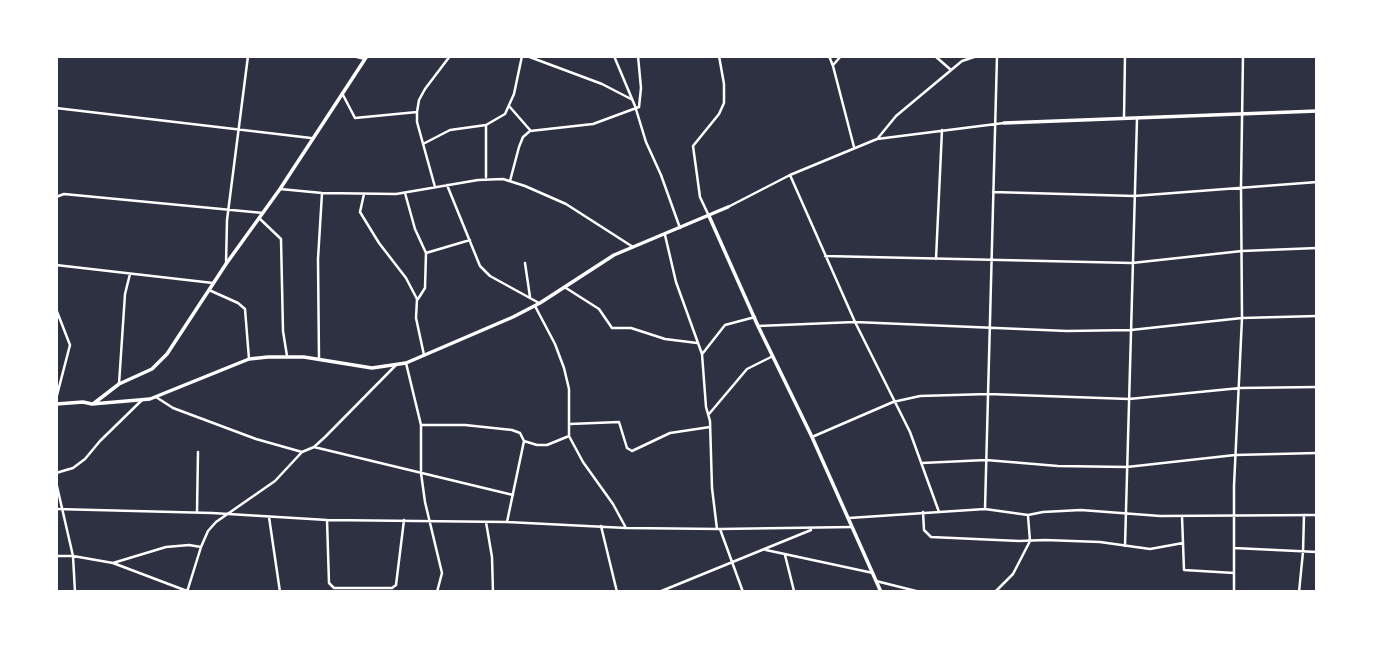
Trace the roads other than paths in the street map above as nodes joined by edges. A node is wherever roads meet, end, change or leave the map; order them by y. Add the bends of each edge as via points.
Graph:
1 (248, 56) edge
2 (354, 56) edge
3 (450, 56) edge
4 (522, 56) edge
5 (527, 56) edge
6 (614, 56) edge
7 (638, 56) edge
8 (719, 56) edge
9 (829, 56) edge
10 (841, 56) edge
11 (935, 56) edge
12 (977, 56) edge
13 (997, 56) edge
14 (1125, 56) edge
15 (1243, 56) edge
16 (366, 58) edge
17 (834, 65) junction
18 (951, 70) junction
19 (342, 93) junction
20 (632, 99) junction
21 (509, 106) junction
22 (56, 108) edge
23 (635, 110) junction
24 (1317, 111) edge
25 (417, 113) junction
26 (1243, 114) junction
27 (1124, 118) junction
28 (1137, 118) junction
29 (1004, 123) joint
30 (995, 124) junction
31 (486, 125) junction
32 (238, 129) junction
33 (942, 130) junction
34 (530, 131) junction
35 (311, 138) junction
36 (877, 139) junction
37 (423, 144) junction
38 (854, 148) junction
39 (790, 176) junction
40 (486, 179) junction
41 (510, 181) junction
42 (1317, 182) edge
43 (447, 185) junction
44 (1241, 186) junction
45 (435, 188) junction
46 (280, 189) junction
47 (993, 192) junction
48 (322, 193) junction
49 (405, 193) junction
50 (365, 194) junction
51 (1134, 196) junction
52 (56, 197) edge
53 (728, 207) joint
54 (229, 211) junction
55 (263, 213) junction
56 (709, 216) junction
57 (259, 218) junction
58 (680, 228) junction
59 (665, 235) junction
60 (470, 240) junction
61 (633, 247) junction
62 (1317, 248) edge
63 (1242, 251) junction
64 (426, 253) junction
65 (824, 256) junction
66 (936, 259) junction
67 (991, 260) junction
68 (525, 263) dead end
69 (1132, 263) junction
70 (226, 264) junction
71 (56, 265) edge
72 (130, 274) junction
73 (213, 284) junction
74 (563, 287) junction
75 (209, 290) junction
76 (530, 298) junction
77 (417, 299) junction
78 (537, 304) junction
79 (56, 309) edge
80 (1317, 316) edge
81 (755, 317) junction
82 (1242, 318) junction
83 (855, 322) junction
84 (758, 326) junction
85 (989, 328) junction
86 (1130, 330) junction
87 (697, 342) junction
88 (702, 354) junction
89 (424, 355) junction
90 (287, 356) junction
91 (773, 356) junction
92 (249, 359) junction
93 (319, 359) junction
94 (405, 363) junction
95 (396, 365) junction
96 (119, 384) junction
97 (1317, 387) edge
98 (1240, 388) junction
99 (988, 394) junction
100 (156, 397) junction
101 (1129, 399) junction
102 (142, 400) junction
103 (56, 401) edge
104 (893, 402) junction
105 (92, 404) junction
106 (708, 415) junction
107 (570, 424) junction
108 (421, 425) junction
109 (710, 427) junction
110 (569, 436) junction
111 (812, 437) junction
112 (524, 441) junction
113 (314, 447) junction
114 (198, 452) dead end
115 (302, 453) junction
116 (1317, 453) edge
117 (1235, 455) junction
118 (986, 460) junction
119 (922, 463) junction
120 (1127, 467) junction
121 (56, 473) edge
122 (421, 473) junction
123 (56, 482) edge
124 (513, 495) junction
125 (56, 509) edge
126 (64, 509) junction
127 (985, 509) junction
128 (197, 512) junction
129 (923, 512) junction
130 (939, 512) junction
131 (1126, 513) junction
132 (225, 514) junction
133 (1304, 514) junction
134 (1028, 515) junction
135 (1317, 515) edge
136 (1182, 516) junction
137 (1234, 516) junction
138 (269, 517) junction
139 (848, 518) junction
140 (327, 520) junction
141 (404, 520) junction
142 (428, 520) junction
143 (486, 522) junction
144 (507, 522) junction
145 (601, 526) junction
146 (852, 527) junction
147 (625, 528) junction
148 (814, 528) junction
149 (719, 529) junction
150 (1030, 541) junction
151 (1184, 543) junction
152 (1125, 546) junction
153 (201, 547) junction
154 (1234, 548) junction
155 (765, 550) junction
156 (1303, 552) junction
157 (1317, 552) edge
158 (785, 555) junction
159 (56, 556) edge
160 (73, 556) junction
161 (732, 562) junction
162 (113, 563) junction
163 (873, 573) junction
164 (1234, 573) junction
165 (876, 580) junction
166 (362, 590) edge
167 (794, 591) edge
168 (75, 592) edge
169 (188, 592) edge
170 (280, 592) edge
171 (437, 592) edge
172 (493, 592) edge
173 (618, 592) edge
174 (659, 592) edge
175 (743, 592) edge
176 (881, 592) edge
177 (920, 592) edge
178 (995, 592) edge
179 (1234, 592) edge
180 (1299, 592) edge

1 - 32 street
2 - 16 street
3 - 25 street via 425,89
4 - 21 street
5 - 20 street
6 - 20 street
7 - 23 street via 641,100
8 - 56 street via 723,103 693,146 700,197
9 - 17 street
10 - 17 street
11 - 18 street
12 - 18 street
13 - 30 street
14 - 27 street
15 - 26 street
16 - 19 street
17 - 38 street
18 - 36 street via 896,116
19 - 25 street via 355,118
19 - 35 street
20 - 23 street
21 - 31 street
21 - 34 street
22 - 32 street
23 - 34 street via 593,124
23 - 58 street
24 - 26 street
25 - 37 street
26 - 28 street
26 - 44 street
27 - 28 street
27 - 29 street
28 - 51 street
29 - 30 street
30 - 33 street
30 - 47 street
31 - 37 street via 450,130
31 - 40 street
32 - 35 street
32 - 54 street
33 - 36 street
33 - 66 street
34 - 41 street via 523,137
35 - 46 street
36 - 38 street
37 - 45 street
38 - 39 street
39 - 53 street
39 - 65 street
40 - 41 street
40 - 43 street
41 - 61 street via 566,204
42 - 44 street
43 - 45 street
43 - 60 street
44 - 51 street
44 - 63 street
45 - 49 street
46 - 48 street
46 - 55 street
47 - 51 street
47 - 67 street
48 - 50 street
48 - 93 street
49 - 50 street
49 - 64 street
50 - 77 street via 360,212
51 - 69 street
52 - 54 street via 64,194
53 - 56 street
54 - 55 street
54 - 70 street
55 - 57 street
56 - 58 street
56 - 81 street
57 - 70 street
57 - 90 street via 281,239
58 - 59 street
59 - 61 street
59 - 87 street
60 - 64 street
60 - 76 street via 483,270
61 - 74 street
62 - 63 street
63 - 69 street
63 - 82 street
64 - 77 street via 425,288
65 - 66 street
65 - 83 street
66 - 67 street
67 - 69 street
67 - 85 street
68 - 76 street
69 - 86 street
70 - 73 street
71 - 72 street
72 - 73 street
72 - 96 street
73 - 75 street
74 - 78 street
74 - 87 street via 599,309 612,328
75 - 92 street via 245,309
75 - 96 street via 161,361
76 - 78 street
77 - 89 street
78 - 89 street
78 - 107 street via 564,368
79 - 103 street via 70,345
80 - 82 street
81 - 84 street
81 - 88 street via 725,326
82 - 86 street
82 - 98 street
83 - 84 street
83 - 85 street
83 - 104 street
84 - 91 street
85 - 86 street
85 - 99 street
86 - 101 street
87 - 88 street
88 - 106 street
89 - 94 street
90 - 92 street
90 - 93 street
91 - 106 street via 747,369
91 - 111 street
92 - 100 street
93 - 95 street via 372,368
94 - 95 street
94 - 108 street
95 - 113 street
96 - 105 street
97 - 98 street
98 - 101 street
98 - 117 street
99 - 101 street
99 - 104 street via 920,396
99 - 118 street
100 - 102 street
100 - 115 street via 183,412
101 - 120 street
102 - 105 street
102 - 121 street via 85,459
103 - 105 street
104 - 111 street
104 - 119 street
106 - 109 street
107 - 109 street via 620,422 632,451 670,433
107 - 110 street
108 - 112 street via 512,430
108 - 122 street
109 - 149 street
110 - 112 street via 548,445
110 - 147 street
111 - 139 street
112 - 124 street
113 - 115 street
113 - 122 street
114 - 128 street
115 - 132 street via 259,494
116 - 117 street
117 - 120 street
117 - 137 street
118 - 119 street
118 - 120 street
118 - 127 street
119 - 130 street
120 - 131 street
122 - 124 street
122 - 142 street
123 - 126 street
124 - 144 street
125 - 126 street
126 - 128 street
126 - 160 street
127 - 130 street
127 - 134 street
128 - 132 street
129 - 130 street
129 - 139 street
129 - 150 street via 924,530 931,537
131 - 134 street via 1068,510
131 - 136 street
131 - 152 street
132 - 138 street
132 - 153 street via 208,531
133 - 135 street
133 - 137 street
133 - 156 street
134 - 150 street
136 - 137 street
136 - 151 street
137 - 154 street
138 - 140 street
138 - 170 street
139 - 146 street
140 - 141 street
140 - 166 street via 329,583 334,588
141 - 142 street
141 - 166 street via 396,585
142 - 143 street
142 - 171 street via 442,573
143 - 144 street
143 - 172 street
144 - 145 street
145 - 147 street
145 - 173 street
146 - 148 street
146 - 163 street
147 - 149 street
148 - 149 street
148 - 155 street
149 - 161 street
150 - 152 street
150 - 178 street via 1013,574
151 - 152 street via 1150,549
151 - 164 street via 1184,570
153 - 162 street via 166,547
153 - 169 street
154 - 156 street
154 - 164 street
155 - 158 street
155 - 161 street
156 - 157 street
156 - 180 street
158 - 163 street
158 - 167 street
159 - 160 street
160 - 162 street
160 - 168 street
161 - 174 street
161 - 175 street
162 - 169 street
163 - 165 street
164 - 179 street
165 - 176 street
165 - 177 street

